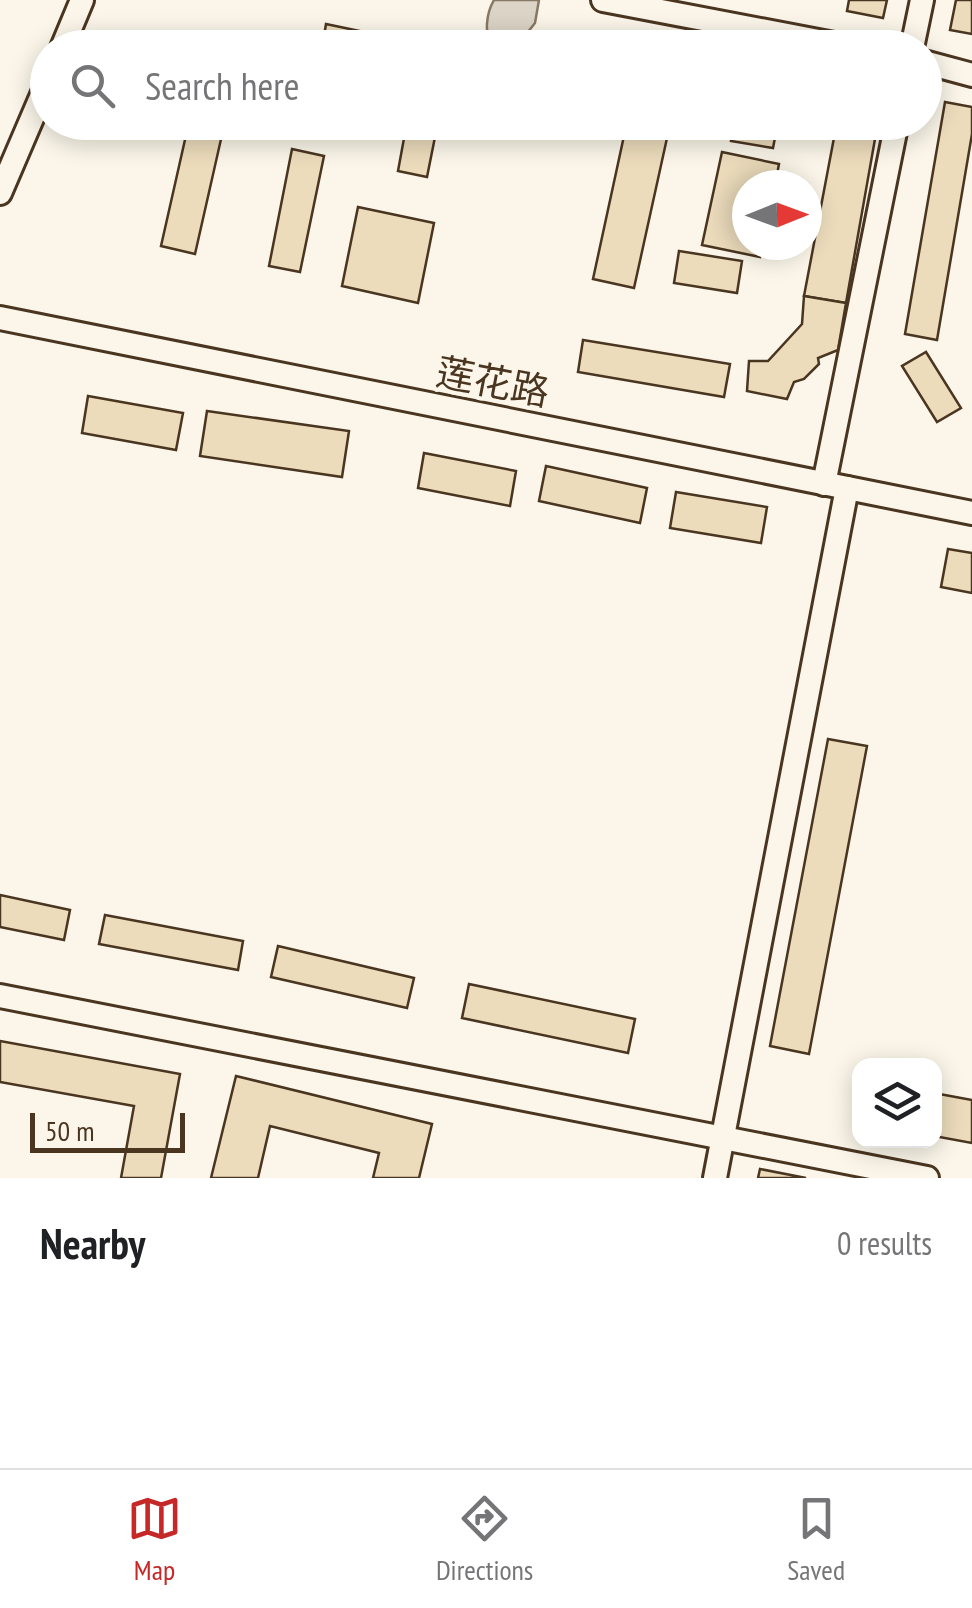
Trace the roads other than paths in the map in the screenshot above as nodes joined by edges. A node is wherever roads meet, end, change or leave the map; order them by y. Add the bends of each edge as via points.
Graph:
1 (82, 0) edge
2 (603, 0) edge
3 (922, 0) edge
4 (70, 30) edge
5 (760, 30) edge
6 (916, 30) edge
7 (942, 67) edge
8 (972, 76) edge
9 (30, 124) edge
10 (894, 140) edge
11 (0, 193) edge
12 (0, 318) edge
13 (835, 486) junction
14 (972, 514) edge
15 (0, 996) edge
16 (723, 1138) junction
17 (716, 1178) edge
18 (927, 1178) edge

1 - 4 street
2 - 5 street
3 - 6 street
7 - 8 street
9 - 11 street
10 - 13 street
12 - 13 street, 莲花路
13 - 14 street, 莲花路
13 - 16 street
15 - 16 street
16 - 17 street
16 - 18 street

